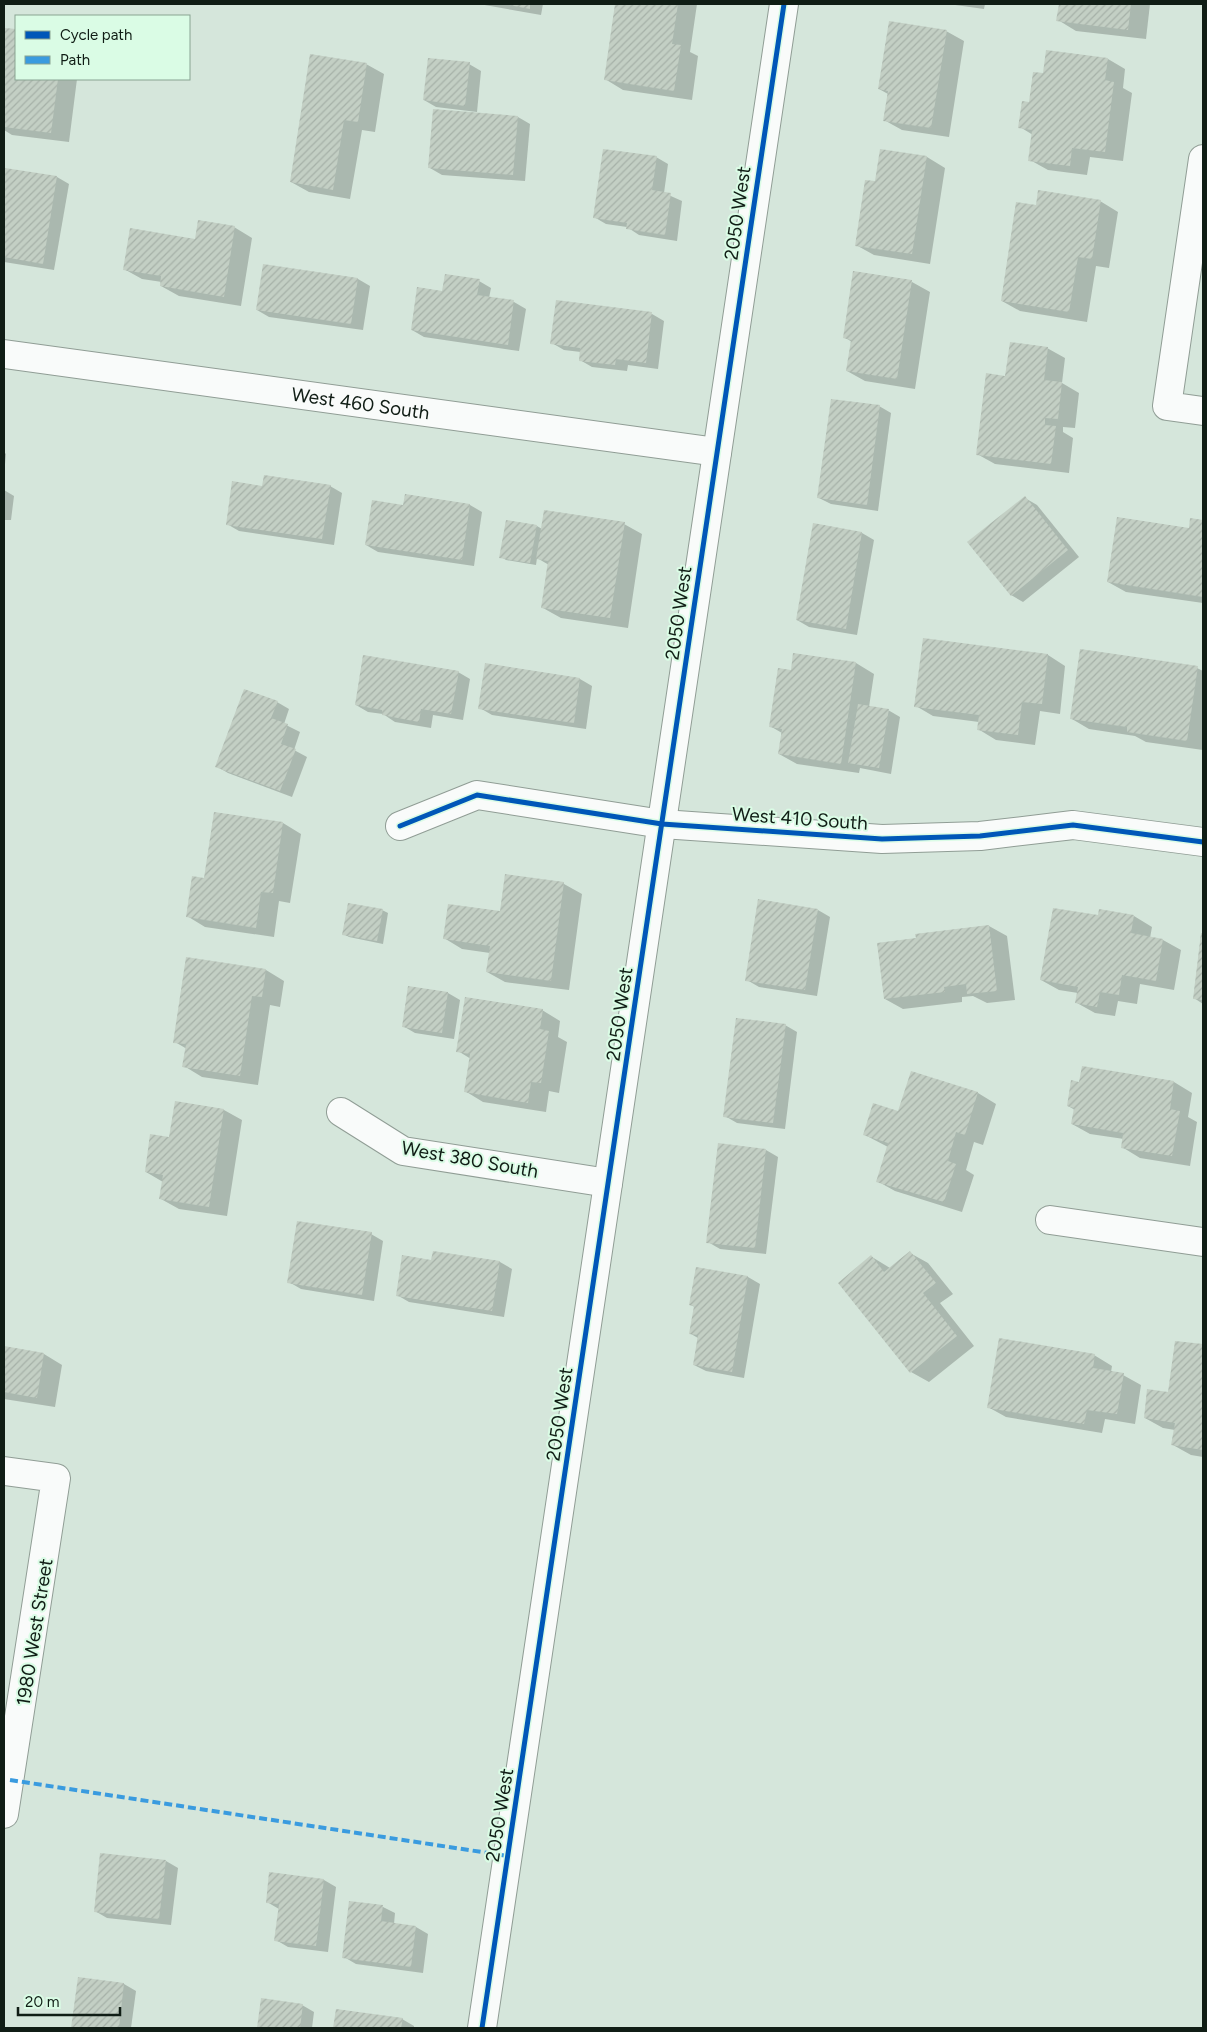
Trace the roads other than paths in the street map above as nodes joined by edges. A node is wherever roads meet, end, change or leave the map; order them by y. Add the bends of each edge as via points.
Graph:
1 (784, 4) edge
2 (1203, 158) edge
3 (4, 354) edge
4 (1203, 412) edge
5 (717, 452) junction
6 (662, 824) junction
7 (400, 826) dead end
8 (1203, 842) edge
9 (341, 1112) dead end
10 (608, 1183) junction
11 (1050, 1220) dead end
12 (1203, 1242) edge
13 (4, 1471) edge
14 (4, 1814) edge
15 (482, 2028) edge

1 - 5 street, 2050 West
2 - 4 street via 1167,406
3 - 5 street, West 460 South
5 - 6 street, 2050 West
6 - 7 street, West 410 South via 477,795
6 - 8 street, West 410 South via 882,839 980,836 1073,825
6 - 10 street, 2050 West
9 - 10 street, West 380 South via 403,1151
10 - 15 street, 2050 West
11 - 12 street
13 - 14 street, 1980 West Street via 56,1478

